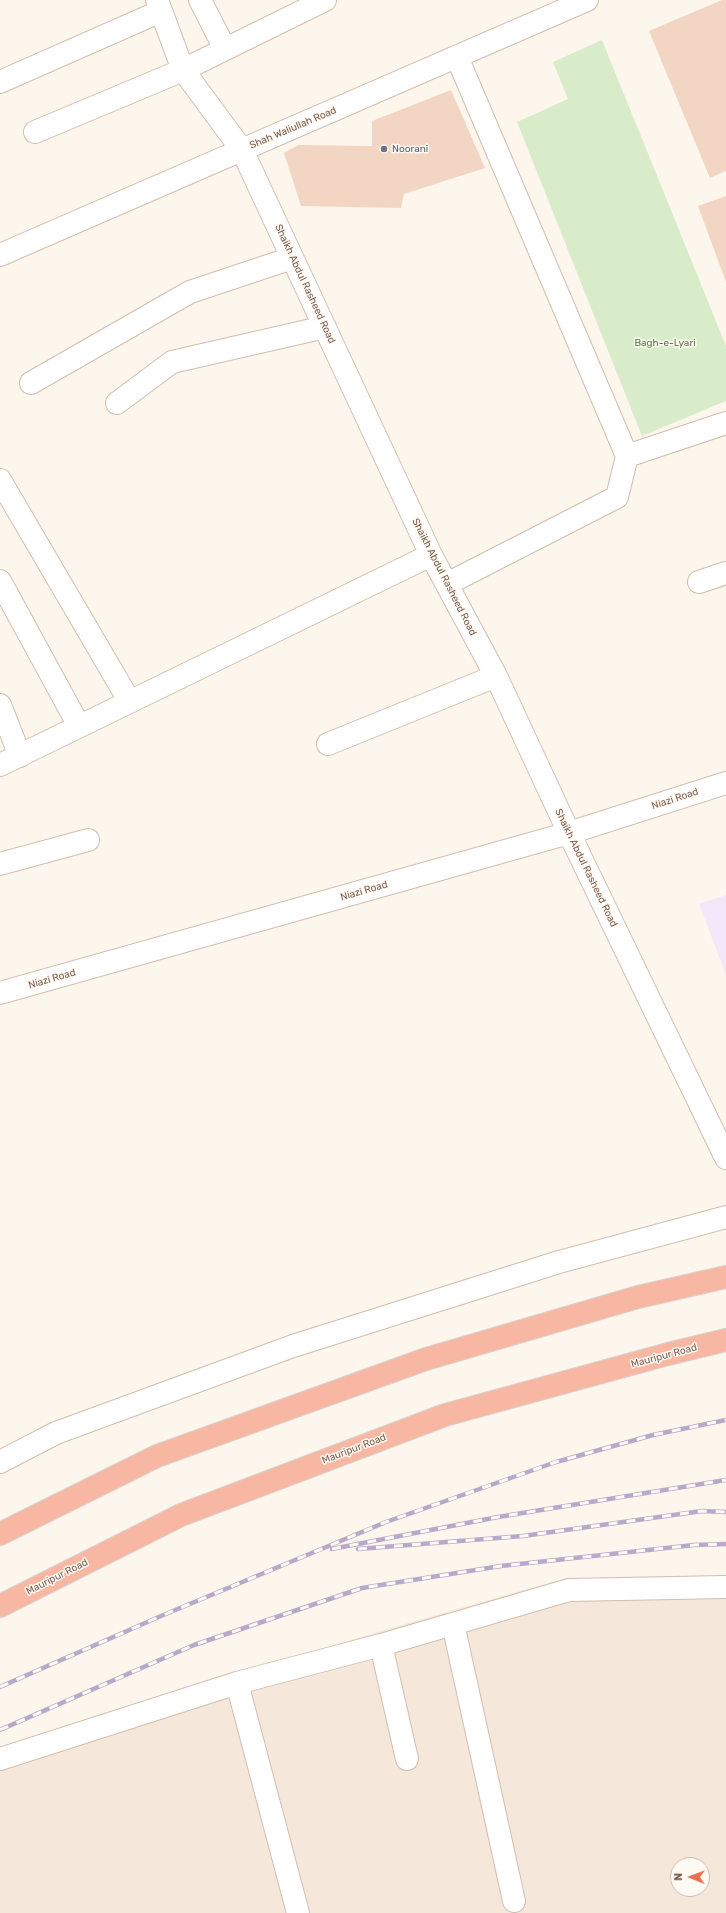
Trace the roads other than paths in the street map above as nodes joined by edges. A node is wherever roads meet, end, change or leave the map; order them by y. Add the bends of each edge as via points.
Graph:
1 (200, 0) edge
2 (325, 0) edge
3 (587, 0) edge
4 (159, 6) edge
5 (225, 49) junction
6 (457, 57) junction
7 (183, 70) junction
8 (0, 82) edge
9 (35, 132) dead end
10 (242, 150) junction
11 (0, 254) edge
12 (292, 258) junction
13 (324, 327) junction
14 (31, 382) dead end
15 (117, 403) dead end
16 (726, 423) edge
17 (627, 456) junction
18 (0, 480) edge
19 (431, 555) junction
20 (726, 573) edge
21 (0, 581) edge
22 (699, 582) dead end
23 (447, 584) junction
24 (496, 676) junction
25 (130, 702) junction
26 (0, 706) edge
27 (79, 726) junction
28 (328, 744) dead end
29 (20, 756) junction
30 (0, 765) edge
31 (726, 783) edge
32 (569, 833) junction
33 (88, 840) dead end
34 (0, 864) edge
35 (0, 993) edge
36 (726, 1158) edge
37 (726, 1217) edge
38 (726, 1277) edge
39 (726, 1340) edge
40 (0, 1462) edge
41 (0, 1534) edge
42 (726, 1587) edge
43 (0, 1606) edge
44 (453, 1624) junction
45 (381, 1645) junction
46 (237, 1683) junction
47 (0, 1759) edge
48 (407, 1759) dead end
49 (514, 1901) dead end
50 (298, 1913) edge

1 - 5 street
2 - 5 street
3 - 6 street, Shah Waliullah Road
4 - 7 street, Shaikh Abdul Rasheed Road
4 - 8 street
5 - 7 street
6 - 10 street, Shah Waliullah Road
6 - 17 street
7 - 9 street
7 - 10 street, Shaikh Abdul Rasheed Road
10 - 11 street, Shah Waliullah Road
10 - 12 street, Shaikh Abdul Rasheed Road
12 - 13 street, Shaikh Abdul Rasheed Road
12 - 14 street via 190,292
13 - 15 street via 172,362
13 - 19 street, Shaikh Abdul Rasheed Road
16 - 17 street
17 - 23 street via 617,497
18 - 25 street
19 - 23 street, Shaikh Abdul Rasheed Road
19 - 25 street
20 - 22 street
21 - 27 street
23 - 24 street, Shaikh Abdul Rasheed Road
24 - 28 street
24 - 32 street, Shaikh Abdul Rasheed Road
25 - 27 street
26 - 29 street
27 - 29 street
29 - 30 street
31 - 32 street, Niazi Road
32 - 35 street, Niazi Road
32 - 36 street, Shaikh Abdul Rasheed Road
33 - 34 street
37 - 40 street via 559,1262 293,1346 56,1433
38 - 41 highway via 638,1297 426,1358 157,1456
39 - 43 highway, Mauripur Road via 445,1415 181,1515
42 - 44 street via 569,1590
44 - 45 street
44 - 49 street
45 - 46 street
45 - 48 street
46 - 47 street
46 - 50 street

